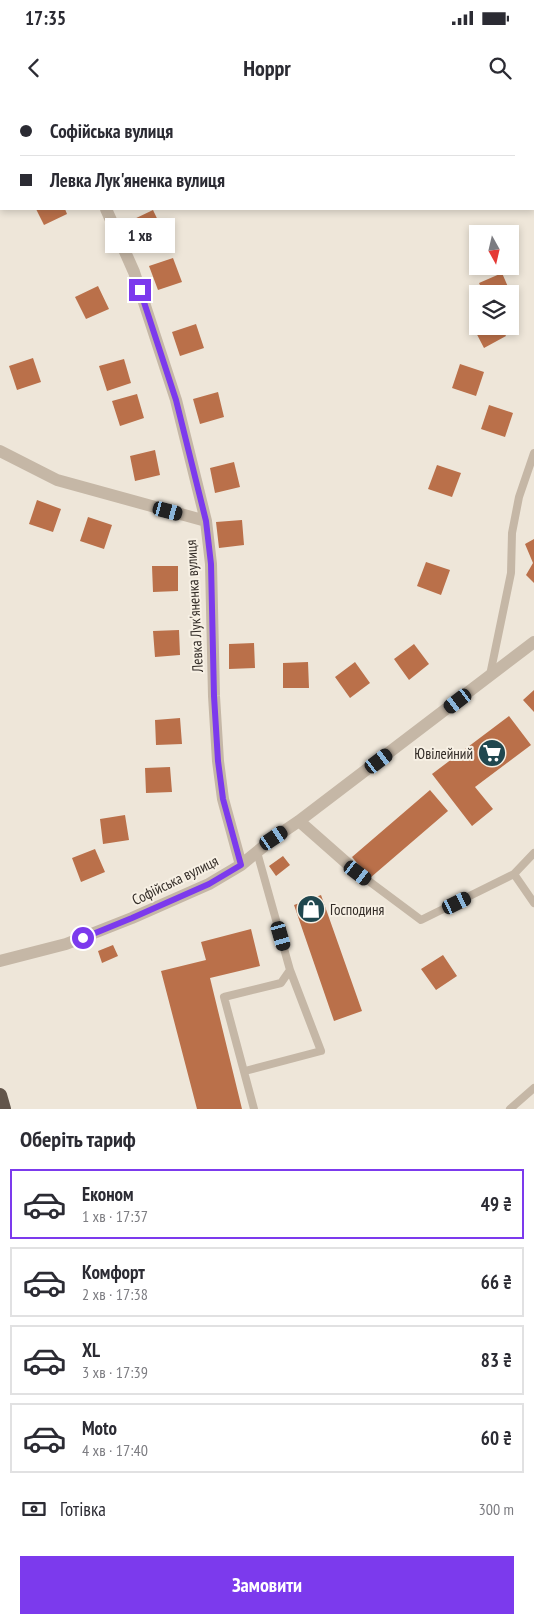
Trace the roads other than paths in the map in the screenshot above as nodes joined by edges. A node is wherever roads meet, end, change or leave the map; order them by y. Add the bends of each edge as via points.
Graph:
1 (106, 210) edge
2 (0, 451) edge
3 (534, 453) edge
4 (206, 521) junction
5 (534, 642) edge
6 (490, 677) junction
7 (299, 821) junction
8 (257, 852) junction
9 (534, 853) edge
10 (241, 865) junction
11 (358, 873) joint
12 (514, 874) junction
13 (534, 903) edge
14 (0, 961) edge
15 (290, 970) junction
16 (244, 1071) junction
17 (534, 1088) edge
18 (0, 1095) edge
19 (4, 1109) edge
20 (254, 1109) edge
21 (510, 1109) edge

1 - 4 street, Левка Лук'яненка вулиця via 134,272 176,400
2 - 4 street via 57,480
3 - 6 lane via 519,497 512,533 511,572
4 - 10 street, Левка Лук'яненка вулиця via 211,564 218,761 223,799
5 - 6 street, Софійська вулиця
6 - 7 street, Софійська вулиця
7 - 8 street, Софійська вулиця
7 - 11 street
8 - 10 street, Софійська вулиця
8 - 15 lane
9 - 12 lane
10 - 14 street, Софійська вулиця via 209,884 66,944
11 - 12 lane via 422,920
12 - 13 lane
15 - 16 lane via 281,983 224,997
15 - 16 lane via 320,1051
16 - 20 lane
17 - 21 lane
18 - 19 highway

